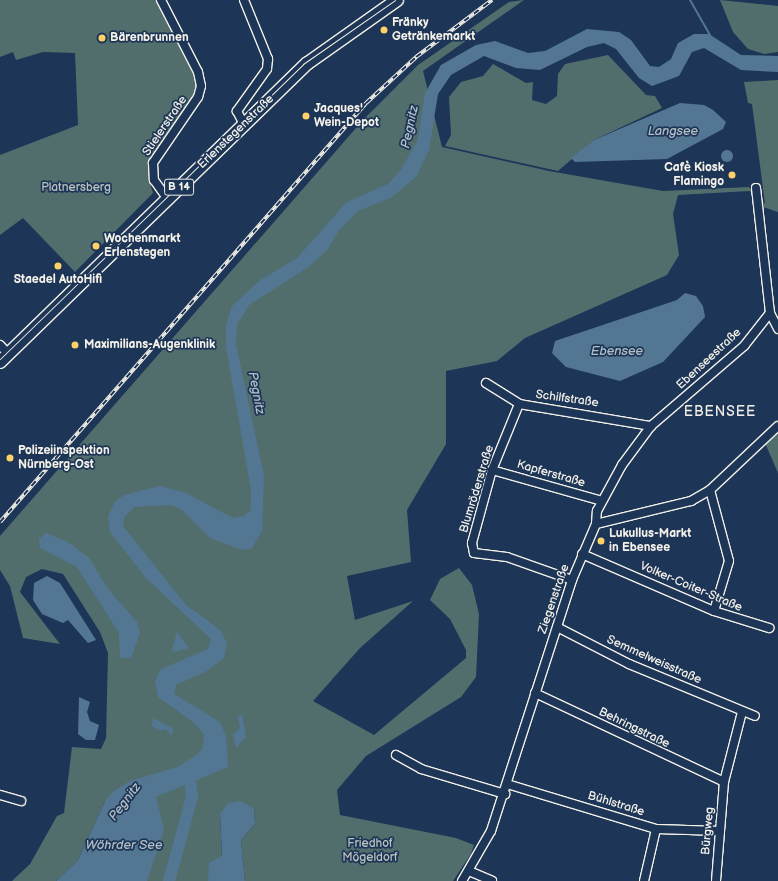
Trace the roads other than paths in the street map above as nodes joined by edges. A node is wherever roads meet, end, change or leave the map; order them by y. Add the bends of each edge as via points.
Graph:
1 (161, 0) edge
2 (244, 0) edge
3 (386, 0) edge
4 (397, 0) edge
5 (242, 123) junction
6 (756, 188) dead end
7 (165, 196) junction
8 (770, 313) junction
9 (778, 329) edge
10 (2, 353) edge
11 (486, 383) dead end
12 (519, 404) junction
13 (651, 426) junction
14 (778, 426) edge
15 (492, 470) junction
16 (710, 490) junction
17 (602, 501) junction
18 (596, 524) junction
19 (582, 554) junction
20 (572, 580) junction
21 (714, 611) junction
22 (557, 627) junction
23 (769, 628) dead end
24 (535, 693) junction
25 (742, 712) junction
26 (755, 716) dead end
27 (396, 755) dead end
28 (724, 782) junction
29 (507, 784) junction
30 (505, 794) junction
31 (0, 795) edge
32 (21, 801) dead end
33 (656, 829) junction
34 (720, 831) junction
35 (469, 871) junction
36 (462, 881) edge
37 (492, 881) edge
38 (644, 881) edge
39 (716, 881) edge

1 - 7 street, Stielerstraße via 198,72 201,86 198,97 153,163 153,177
2 - 5 street via 268,65 238,109
3 - 5 main road, Erlenstegenstraße / B 14 via 310,53
4 - 5 main road, Erlenstegenstraße / B 14 via 313,58
5 - 7 main road, Erlenstegenstraße / B 14
6 - 8 street
7 - 10 main road, Erlenstegenstraße / B 14
8 - 9 street
8 - 13 street, Ebenseestraße via 744,346
11 - 12 street, Schilfstraße
12 - 13 street, Schilfstraße
12 - 15 street, Blumröderstraße
13 - 17 street, Ebenseestraße via 622,465
14 - 16 street
15 - 17 street, Kapferstraße
15 - 20 street, Blumröderstraße via 472,543 474,552 507,557
16 - 18 street via 691,501
16 - 21 street via 729,562
17 - 18 street, Ebenseestraße
18 - 19 street, Ziegenstraße
19 - 20 street, Ziegenstraße
19 - 21 street, Volker-Coiter-Straße
20 - 22 street, Ziegenstraße
21 - 23 street, Volker-Coiter-Straße
22 - 24 street, Ziegenstraße
22 - 25 street, Semmelweisstraße via 643,670 735,705
24 - 28 street, Behringstraße
24 - 29 street, Ziegenstraße
25 - 26 street, Semmelweisstraße
25 - 28 street
27 - 30 street via 421,769
28 - 34 street, Bürgweg
29 - 30 street, Ziegenstraße
29 - 33 street, Bühlstraße
30 - 35 street, Ziegenstraße via 491,831
31 - 32 street
33 - 34 street, Bühlstraße
33 - 38 street
34 - 39 street, Bürgweg
35 - 36 street, Ziegenstraße
35 - 37 street

